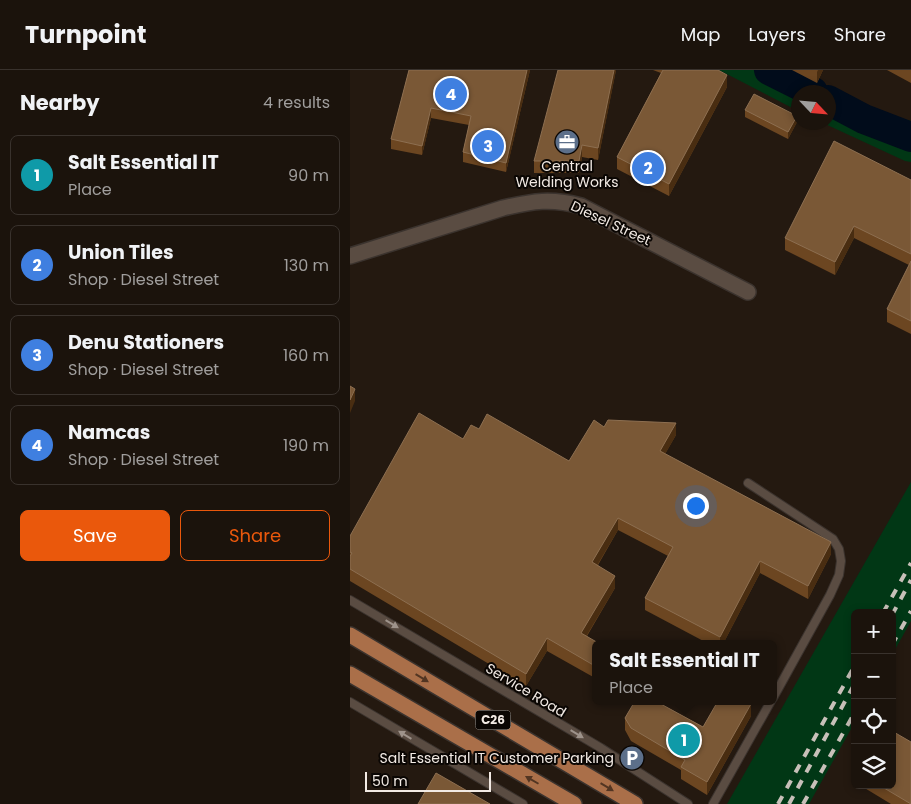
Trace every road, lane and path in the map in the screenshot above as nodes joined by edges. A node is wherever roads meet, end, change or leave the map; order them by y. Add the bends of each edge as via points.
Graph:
1 (350, 256) edge
2 (748, 292) dead end
3 (748, 483) dead end
4 (350, 600) edge
5 (350, 635) edge
6 (350, 674) edge
7 (777, 691) edge
8 (350, 702) edge
9 (769, 705) edge
10 (522, 804) edge
11 (574, 804) edge
12 (635, 804) edge
13 (688, 804) edge
14 (713, 804) edge

1 - 2 street, Diesel Street via 504,208 553,200 581,206
3 - 7 lane via 833,539 841,560 839,575 830,595
4 -> 13 lane, Service Road via 592,743
5 -> 12 main road, C26
11 -> 6 main road, C26
10 -> 8 lane
9 - 14 lane

